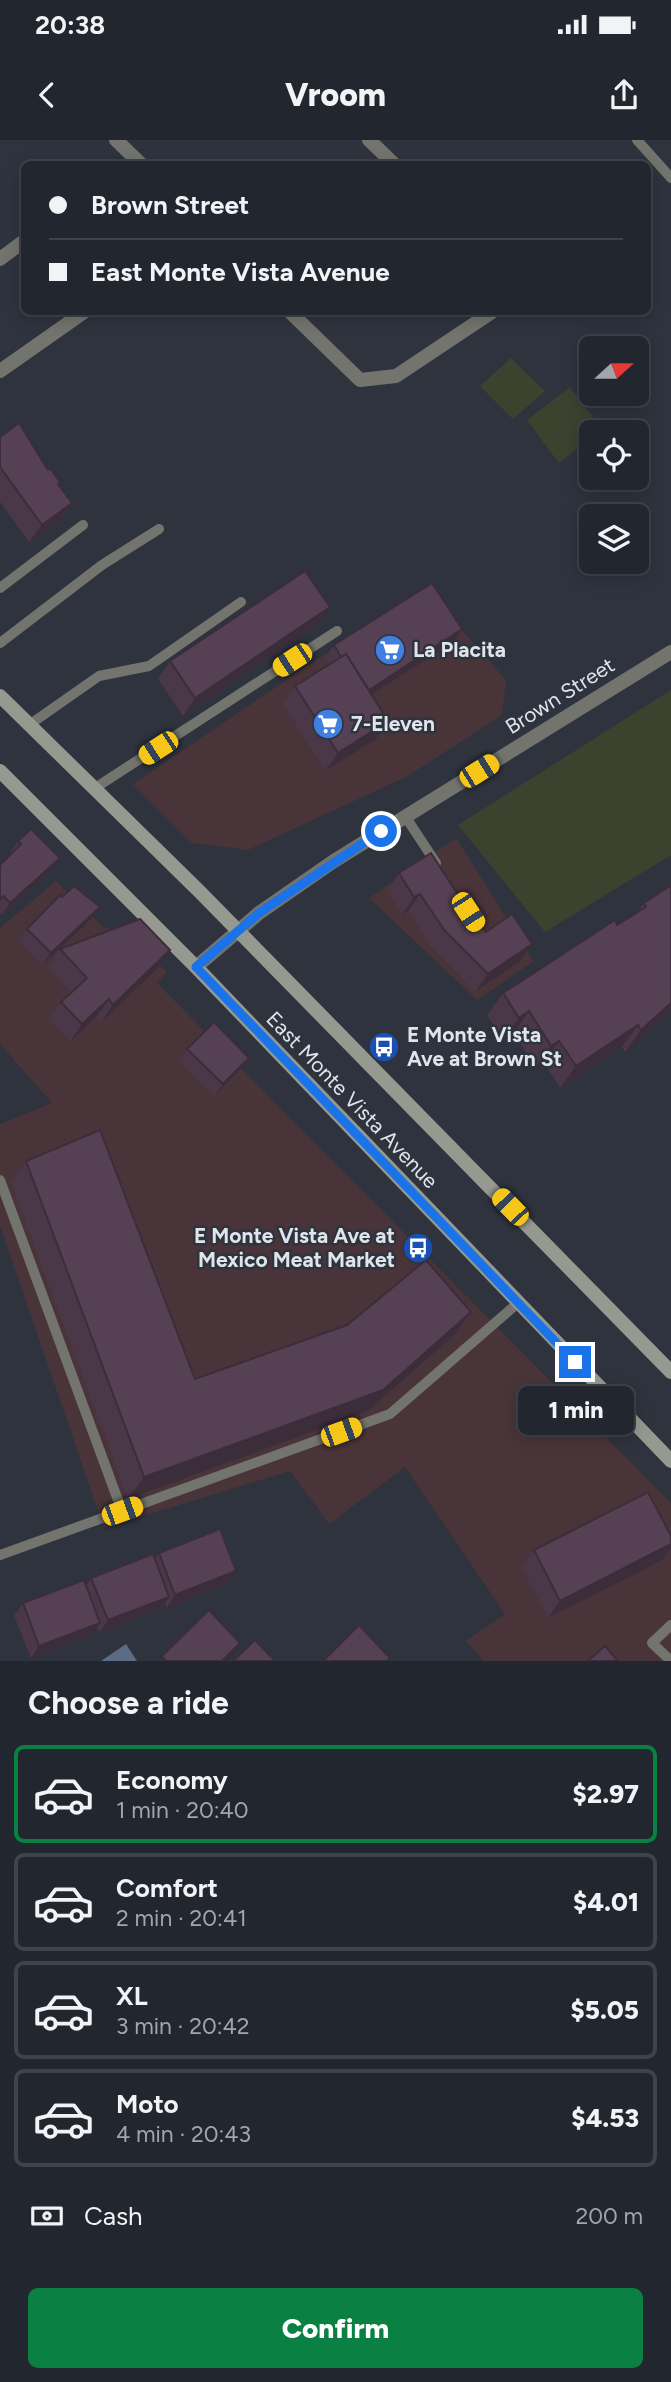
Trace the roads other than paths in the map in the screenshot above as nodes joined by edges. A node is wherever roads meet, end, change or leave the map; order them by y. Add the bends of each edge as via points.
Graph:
1 (116, 140) edge
2 (369, 140) edge
3 (637, 140) edge
4 (138, 161) edge
5 (391, 161) edge
6 (671, 178) edge
7 (21, 243) edge
8 (0, 259) edge
9 (79, 315) edge
10 (293, 315) edge
11 (488, 315) edge
12 (0, 371) edge
13 (83, 526) dead end
14 (159, 529) dead end
15 (0, 588) edge
16 (241, 602) dead end
17 (337, 631) dead end
18 (0, 643) edge
19 (671, 652) edge
20 (0, 696) edge
21 (30, 725) junction
22 (0, 771) edge
23 (95, 789) junction
24 (405, 816) junction
25 (446, 878) edge
26 (237, 932) junction
27 (196, 967) junction
28 (0, 1180) edge
29 (519, 1303) junction
30 (671, 1372) edge
31 (671, 1461) edge
32 (122, 1511) junction
33 (0, 1555) edge
34 (671, 1625) edge
35 (671, 1661) edge

1 - 4 street
2 - 5 street
3 - 6 lane
7 - 8 street
9 - 12 street
10 - 11 street via 360,380 396,376
13 - 15 lane
14 - 18 lane via 102,565
16 - 21 lane via 149,666 99,676
17 - 23 lane
19 - 24 street, Brown Street
20 - 21 main road, East Monte Vista Avenue
21 - 23 main road, East Monte Vista Avenue
22 - 27 main road, East Monte Vista Avenue
23 - 26 main road, East Monte Vista Avenue
24 - 25 lane
24 - 26 street, Brown Street via 334,860
26 - 27 street, Brown Street
26 - 30 main road, East Monte Vista Avenue
27 - 29 main road, East Monte Vista Avenue
28 - 32 lane
29 - 31 main road, East Monte Vista Avenue
29 - 32 lane via 390,1414
32 - 33 lane
34 - 35 lane via 652,1643

